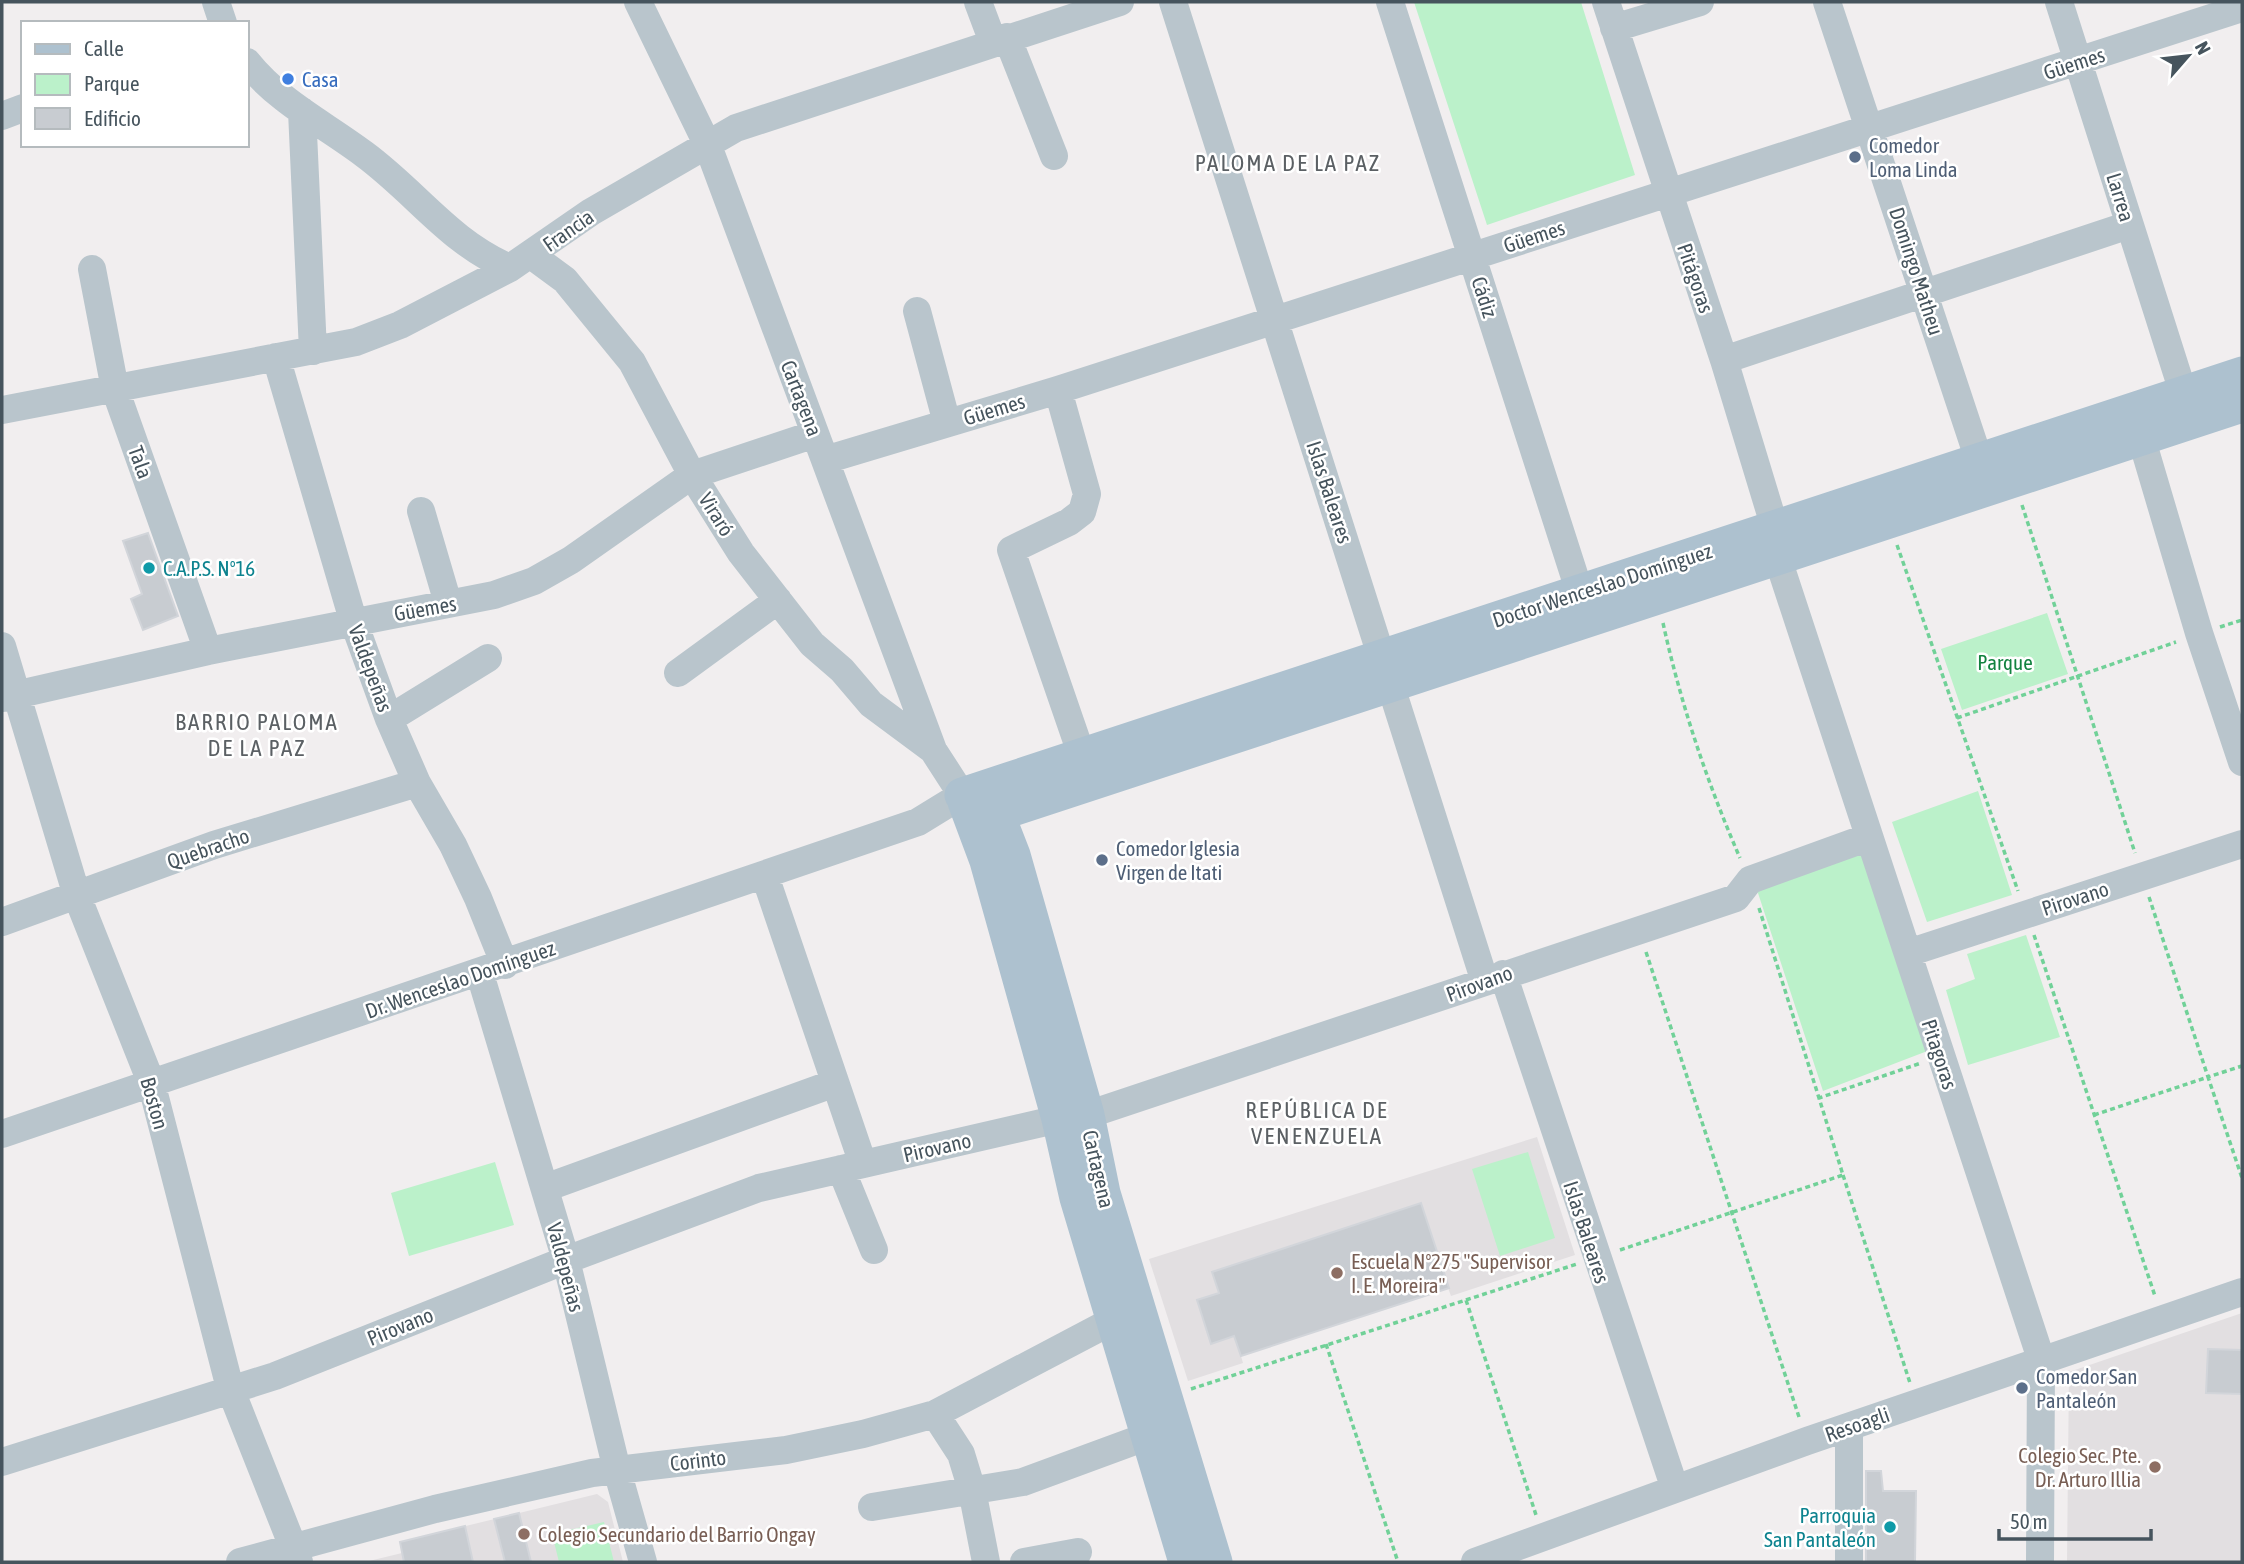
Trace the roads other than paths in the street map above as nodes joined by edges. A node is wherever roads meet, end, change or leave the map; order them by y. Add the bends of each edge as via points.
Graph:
1 (216, 2) edge
2 (638, 2) edge
3 (978, 2) edge
4 (1120, 2) edge
5 (1173, 2) edge
6 (1390, 2) edge
7 (1606, 2) edge
8 (1700, 2) edge
9 (1827, 2) edge
10 (2059, 2) edge
11 (2242, 8) edge
12 (222, 21) edge
13 (1614, 28) junction
14 (1000, 40) junction
15 (2078, 62) junction
16 (248, 63) edge
17 (21, 109) edge
18 (302, 111) junction
19 (2, 116) edge
20 (1870, 128) junction
21 (708, 146) junction
22 (1054, 156) dead end
23 (1666, 192) junction
24 (2129, 225) junction
25 (1471, 257) junction
26 (521, 262) junction
27 (92, 269) dead end
28 (1924, 292) junction
29 (917, 311) dead end
30 (1275, 320) junction
31 (313, 351) junction
32 (276, 357) junction
33 (1724, 360) junction
34 (2242, 374) edge
35 (115, 389) junction
36 (1058, 390) junction
37 (2183, 392) junction
38 (2242, 405) edge
39 (2, 410) edge
40 (2137, 423) junction
41 (947, 424) junction
42 (820, 447) junction
43 (1979, 460) junction
44 (692, 475) junction
45 (421, 511) dead end
46 (1776, 542) junction
47 (1580, 593) junction
48 (778, 600) junction
49 (448, 603) junction
50 (353, 620) junction
51 (2, 646) edge
52 (208, 651) junction
53 (488, 658) dead end
54 (1386, 671) junction
55 (678, 673) dead end
56 (9, 695) edge
57 (389, 719) junction
58 (933, 750) junction
59 (1082, 756) junction
60 (2242, 762) edge
61 (417, 783) junction
62 (977, 810) junction
63 (1869, 837) junction
64 (2242, 844) edge
65 (765, 876) junction
66 (77, 896) junction
67 (2, 922) edge
68 (1908, 953) junction
69 (492, 969) junction
70 (1494, 978) junction
71 (150, 1082) junction
72 (835, 1083) junction
73 (1073, 1117) junction
74 (2, 1134) edge
75 (852, 1167) junction
76 (545, 1188) junction
77 (874, 1250) dead end
78 (566, 1260) junction
79 (2242, 1292) edge
80 (1126, 1317) junction
81 (2041, 1359) junction
82 (230, 1388) junction
83 (935, 1414) junction
84 (1849, 1427) junction
85 (1148, 1436) junction
86 (2, 1462) edge
87 (617, 1470) junction
88 (1675, 1489) junction
89 (972, 1490) junction
90 (872, 1507) dead end
91 (1531, 1548) edge
92 (1079, 1552) dead end
93 (296, 1554) edge
94 (240, 1562) edge
95 (643, 1562) edge
96 (986, 1562) edge
97 (1024, 1562) edge
98 (1186, 1562) edge
99 (1215, 1562) edge
100 (1475, 1562) edge
101 (1849, 1562) edge
102 (2040, 1562) edge

1 - 12 street
2 - 21 street, Cartagena
3 - 14 street
4 - 14 street, Francia
5 - 30 street, Islas Baleares
6 - 25 street, Cádiz
7 - 13 street, Pitágoras
8 - 13 street
9 - 20 street, Domingo Matheu
10 - 15 street, Larrea
11 - 15 street, Güemes
13 - 23 street, Pitágoras
14 - 21 street, Francia via 736,128
14 - 22 street
15 - 20 street, Güemes
15 - 24 street, Larrea
16 - 18 street via 272,90
17 - 19 street
18 - 26 street, Viraró via 407,187 471,248
18 - 31 street
20 - 23 street, Güemes
20 - 28 street, Domingo Matheu
21 - 26 street, Francia via 591,212
21 - 42 street, Cartagena
23 - 25 street, Güemes
23 - 33 street, Pitágoras
24 - 28 street
24 - 37 street, Larrea
25 - 30 street, Güemes
25 - 47 street, Cádiz
26 - 31 street, Francia via 400,325 356,342
26 - 44 street, Viraró via 565,280 632,362
27 - 35 street, Tala
28 - 33 street
28 - 43 street, Domingo Matheu
29 - 41 street
30 - 36 street, Güemes
30 - 54 street, Islas Baleares
31 - 32 street, Francia
32 - 35 street, Francia
32 - 50 street, Valdepeñas
33 - 46 street, Pitágoras
34 - 37 main road, Doctor Wenceslao Domínguez
35 - 39 street, Francia
35 - 52 street, Tala
36 - 41 street, Güemes
36 - 59 street via 1087,494 1082,512 1011,550
37 - 40 main road, Doctor Wenceslao Domínguez
38 - 40 main road, Doctor Wenceslao Domínguez
40 - 43 main road, Doctor Wenceslao Domínguez
40 - 46 main road, Doctor Wenceslao Domínguez via 2013,479
40 - 60 street
41 - 42 street, Güemes
42 - 44 street, Güemes
42 - 58 street, Cartagena
43 - 46 main road, Doctor Wenceslao Domínguez
44 - 48 street, Viraró via 741,553
44 - 49 street, Güemes via 534,581 494,595
45 - 49 street
46 - 47 main road, Doctor Wenceslao Domínguez
46 - 54 main road, Doctor Wenceslao Domínguez via 1657,597
46 - 63 street, Pitagoras
47 - 54 main road, Doctor Wenceslao Domínguez
48 - 55 street
48 - 58 street, Viraró via 812,643 872,704
49 - 50 street, Güemes
50 - 52 street, Güemes
50 - 57 street, Valdepeñas
51 - 56 street, Boston
52 - 56 street, Güemes
53 - 57 street
54 - 59 main road, Doctor Wenceslao Domínguez
54 - 62 main road, Doctor Wenceslao Domínguez
54 - 70 street, Islas Baleares
56 - 66 street, Boston
57 - 61 street, Valdepeñas
58 - 62 street, Cartagena
59 - 62 main road, Doctor Wenceslao Domínguez
61 - 66 street, Quebracho via 214,845
61 - 69 street, Valdepeñas via 453,845
62 - 65 street, Dr. Wenceslao Domínguez via 918,822
62 - 73 main road, Cartagena via 987,861
63 - 68 street, Pitagoras
63 - 70 street, Pirovano via 1750,880 1736,898
64 - 68 street, Pirovano
65 - 69 street, Dr. Wenceslao Domínguez
65 - 72 street
66 - 67 street, Quebracho
66 - 71 street, Boston
68 - 81 street, Pitagoras
69 - 71 street, Dr. Wenceslao Domínguez
69 - 76 street, Valdepeñas
70 - 73 street, Pirovano
70 - 88 street, Islas Baleares
71 - 74 street, Dr. Wenceslao Domínguez
71 - 82 street, Boston
72 - 75 street
72 - 76 street
73 - 75 street, Pirovano
73 - 80 main road, Cartagena via 1077,1198
75 - 77 street
75 - 78 street, Pirovano via 759,1188
76 - 78 street, Valdepeñas
78 - 82 street, Pirovano via 275,1376
78 - 87 street, Valdepeñas
79 - 81 street, Resoagli
80 - 83 street, Corinto
80 - 85 main road, Cartagena
80 - 99 main road, Cartagena via 1166,1398
81 - 84 street, Resoagli
81 - 102 street, Pitagoras
82 - 86 street, Pirovano
82 - 93 street, Boston
83 - 87 street, Corinto via 786,1450
83 - 89 street via 961,1454
84 - 88 street, Resoagli
84 - 101 street
85 - 89 street via 1023,1482
85 - 98 main road, Cartagena
87 - 93 street, Corinto via 513,1490
87 - 95 street, Valdepeñas
88 - 91 street, Resoagli
89 - 90 street
89 - 96 street
91 - 100 street, Resoagli
92 - 97 street
93 - 94 street, Corinto

